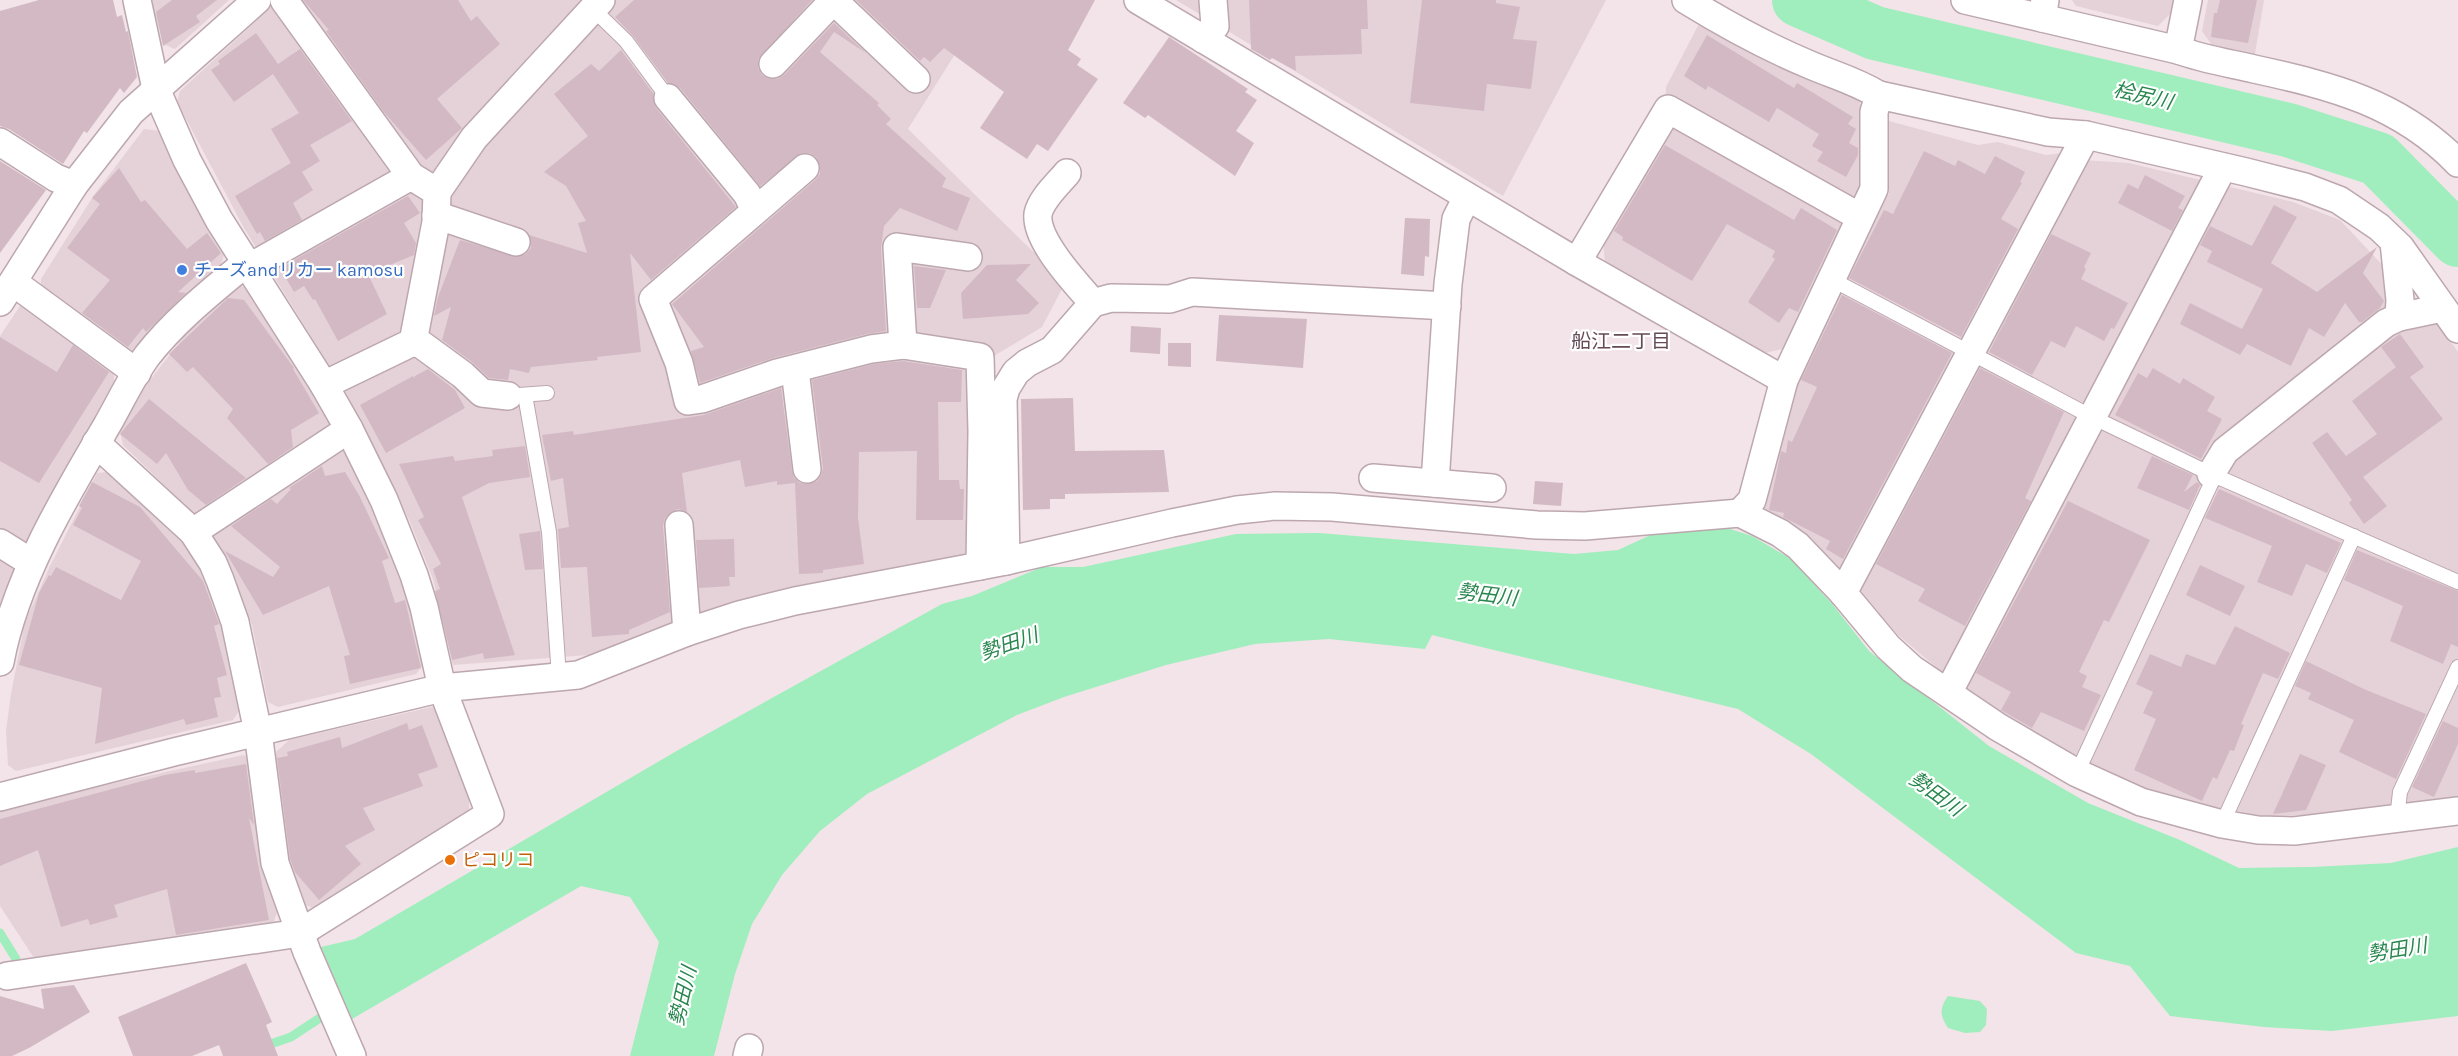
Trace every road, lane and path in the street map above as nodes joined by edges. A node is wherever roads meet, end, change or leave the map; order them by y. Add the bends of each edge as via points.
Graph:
1 (137, 0) edge
2 (257, 0) edge
3 (284, 0) edge
4 (834, 0) edge
5 (1138, 0) edge
6 (1214, 0) edge
7 (1686, 0) edge
8 (1965, 0) edge
9 (2188, 0) edge
10 (597, 4) edge
11 (2044, 9) edge
12 (1203, 39) junction
13 (2178, 50) junction
14 (774, 64) dead end
15 (916, 80) dead end
16 (156, 89) junction
17 (1879, 95) junction
18 (668, 98) joint
19 (2086, 135) junction
20 (0, 142) edge
21 (2458, 163) edge
22 (2223, 166) junction
23 (805, 168) dead end
24 (1067, 173) dead end
25 (411, 176) junction
26 (74, 185) junction
27 (1467, 197) junction
28 (437, 203) junction
29 (755, 210) junction
30 (1860, 218) junction
31 (516, 242) dead end
32 (2394, 242) junction
33 (968, 256) dead end
34 (1577, 262) junction
35 (248, 265) junction
36 (1831, 279) junction
37 (8, 280) edge
38 (1093, 303) junction
39 (1447, 306) junction
40 (2399, 317) junction
41 (2450, 318) edge
42 (413, 342) junction
43 (903, 345) junction
44 (1971, 352) junction
45 (795, 370) junction
46 (137, 373) junction
47 (1784, 380) junction
48 (324, 385) junction
49 (547, 393) dead end
50 (516, 395) junction
51 (2092, 417) junction
52 (349, 429) junction
53 (96, 442) junction
54 (807, 469) dead end
55 (2213, 475) junction
56 (1373, 478) dead end
57 (1435, 483) junction
58 (1492, 488) dead end
59 (1740, 513) junction
60 (679, 525) dead end
61 (193, 532) junction
62 (2354, 536) junction
63 (0, 543) edge
64 (32, 563) junction
65 (993, 564) junction
66 (2458, 582) edge
67 (1843, 593) junction
68 (687, 632) junction
69 (0, 662) edge
70 (2458, 667) edge
71 (559, 677) junction
72 (442, 688) junction
73 (1948, 693) junction
74 (258, 732) junction
75 (2077, 773) junction
76 (0, 797) edge
77 (2458, 811) edge
78 (2397, 819) junction
79 (2222, 824) junction
80 (304, 943) junction
81 (2, 973) edge
82 (352, 1056) edge

1 - 16 street
2 - 16 street
3 - 25 street
4 - 14 street
4 - 15 street
5 - 12 street
6 - 12 street via 1215,26
7 - 17 street via 1761,43 1857,81
8 - 11 street
9 - 13 street
10 - 18 lane
10 - 28 street via 474,138
11 - 13 street
12 - 27 street
13 - 21 street via 2352,94 2401,116
16 - 26 street via 131,112
16 - 35 street via 187,160
17 - 19 street via 2048,132
17 - 30 street via 1874,112 1874,189
18 - 29 street via 747,194
19 - 22 street
19 - 44 street
20 - 26 street
22 - 32 street via 2339,200
22 - 51 street
23 - 29 street
24 - 38 street via 1038,214 1041,236
25 - 28 street
25 - 35 street
26 - 37 street
27 - 34 street
27 - 39 street via 1456,219
28 - 31 street
28 - 42 street
29 - 45 street via 652,299 679,363 688,401
30 - 34 street via 1668,109
30 - 36 street
32 - 40 street
32 - 41 street
33 - 43 street via 897,247
34 - 47 street
35 - 46 street via 195,305 148,355
35 - 48 street
36 - 44 lane
36 - 47 street
37 - 46 street
38 - 39 street via 1112,298 1170,299 1192,292
38 - 65 street via 1052,351 1027,363 1006,388
39 - 57 street
40 - 41 street
40 - 55 street via 2386,323 2225,452
42 - 48 street
42 - 50 street via 482,393
43 - 45 street
43 - 65 street via 980,357
44 - 51 lane
44 - 67 street
45 - 54 street
46 - 53 street
47 - 59 street via 1752,500
48 - 52 street
49 - 50 lane
50 - 71 lane via 549,532
51 - 55 lane
51 - 73 street
52 - 61 street
52 - 72 street via 384,500 414,575
53 - 61 street
53 - 64 street
55 - 62 lane
55 - 75 lane
56 - 57 street
57 - 58 street
59 - 65 street via 1585,526 1275,506 1172,523
59 - 67 street via 1798,546
60 - 68 street
61 - 74 street via 213,563 229,601
62 - 66 lane
62 - 79 lane
63 - 64 street
64 - 69 street
65 - 68 street via 795,601
67 - 73 street via 1888,647
68 - 71 street via 578,675
70 - 78 lane via 2400,792
71 - 72 street
72 - 74 street
72 - 80 street via 490,814
73 - 75 street
74 - 76 street
74 - 80 street via 274,863
75 - 79 street via 2141,802
77 - 78 street
78 - 79 street via 2294,831
80 - 81 street
80 - 82 street

